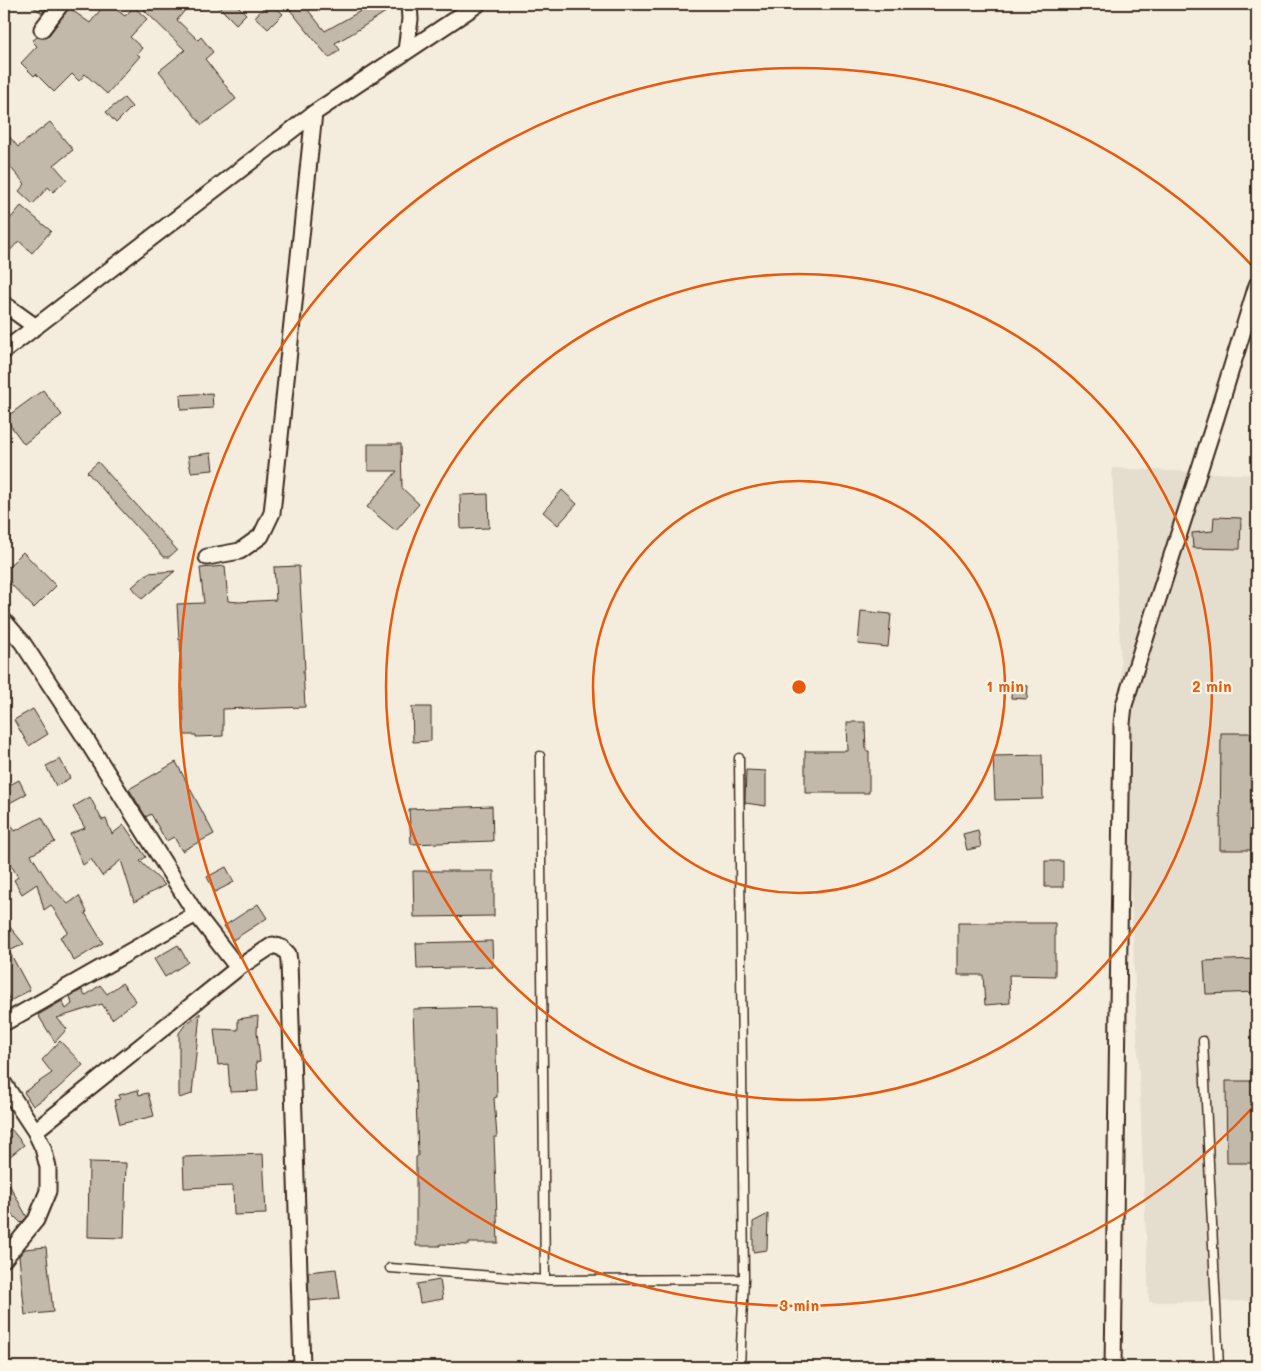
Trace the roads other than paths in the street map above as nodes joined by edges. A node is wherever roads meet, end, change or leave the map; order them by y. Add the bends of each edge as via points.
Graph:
1 (61, 4) edge
2 (409, 4) edge
3 (478, 4) edge
4 (42, 29) dead end
5 (406, 51) junction
6 (314, 113) junction
7 (1257, 285) edge
8 (4, 304) edge
9 (36, 327) junction
10 (4, 351) edge
11 (207, 558) dead end
12 (4, 621) edge
13 (540, 756) dead end
14 (739, 758) dead end
15 (196, 914) junction
16 (238, 968) junction
17 (4, 1023) edge
18 (1203, 1041) dead end
19 (4, 1084) edge
20 (36, 1131) junction
21 (4, 1259) edge
22 (390, 1268) dead end
23 (744, 1279) junction
24 (545, 1280) junction
25 (302, 1367) edge
26 (740, 1367) edge
27 (1113, 1367) edge
28 (1220, 1367) edge

1 - 4 street
2 - 5 street
3 - 5 street
5 - 6 street
6 - 9 street
6 - 11 street via 272,513 261,536 240,551
7 - 27 street via 1124,705
8 - 9 street
9 - 10 street
12 - 15 street via 22,642 82,733
13 - 24 lane
14 - 23 lane
15 - 16 street
15 - 17 street
16 - 20 street
16 - 25 street via 273,946 288,954
18 - 28 lane
19 - 20 street
20 - 21 street via 48,1167 48,1190 36,1220
22 - 24 lane
23 - 24 lane
23 - 26 lane

